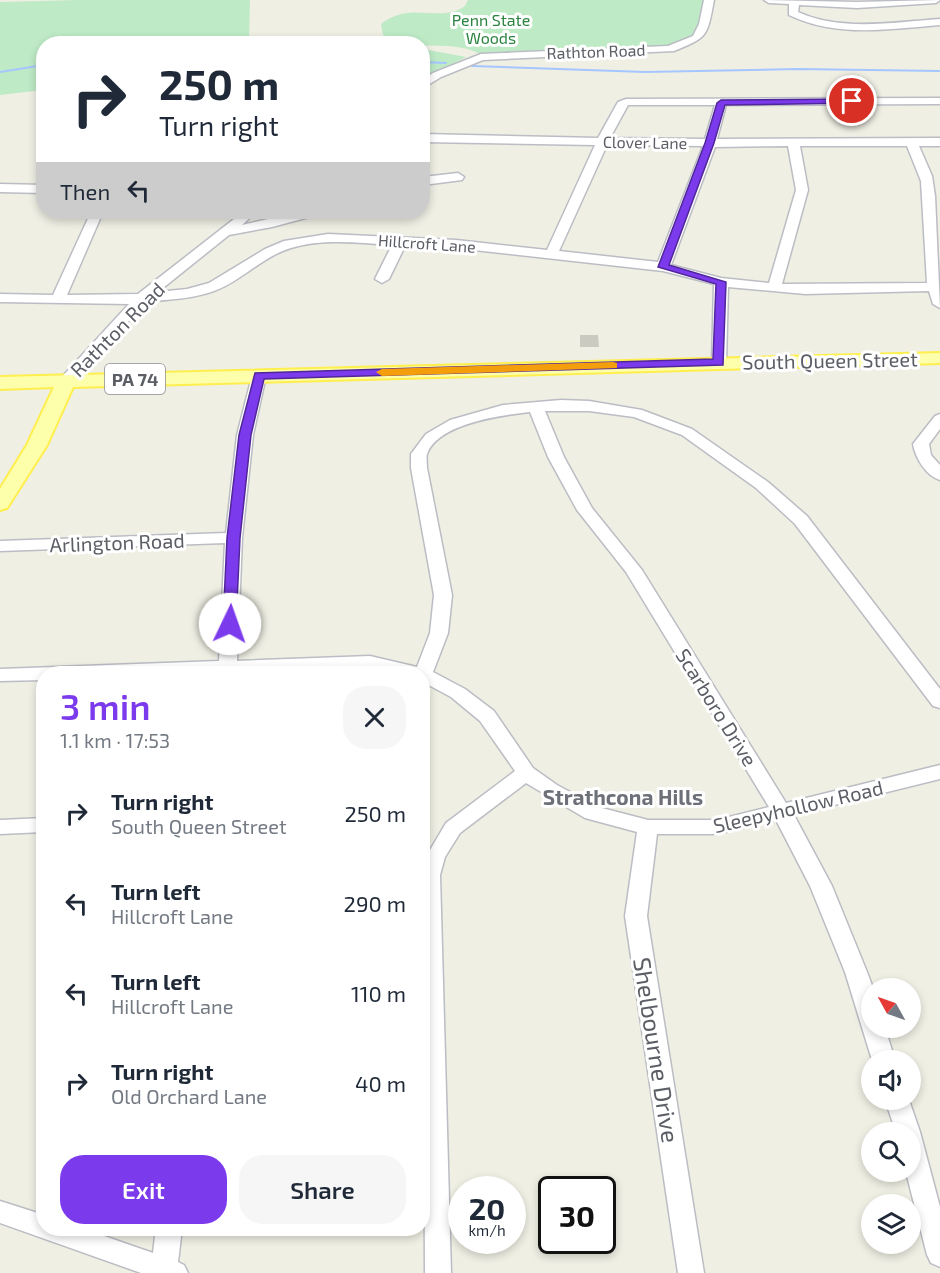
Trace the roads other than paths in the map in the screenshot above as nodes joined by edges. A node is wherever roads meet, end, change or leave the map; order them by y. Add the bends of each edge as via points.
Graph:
1 (709, 0) edge
2 (769, 0) edge
3 (936, 0) edge
4 (793, 1) edge
5 (887, 2) edge
6 (940, 22) edge
7 (430, 80) edge
8 (940, 100) edge
9 (721, 103) junction
10 (430, 138) edge
11 (602, 142) junction
12 (792, 142) junction
13 (911, 142) junction
14 (940, 142) edge
15 (710, 143) junction
16 (458, 177) dead end
17 (430, 180) edge
18 (0, 188) edge
19 (36, 189) edge
20 (94, 219) edge
21 (241, 219) edge
22 (287, 219) edge
23 (222, 233) junction
24 (401, 241) junction
25 (550, 255) junction
26 (663, 267) junction
27 (382, 279) dead end
28 (721, 282) junction
29 (937, 287) edge
30 (774, 288) junction
31 (143, 297) junction
32 (0, 298) edge
33 (58, 299) junction
34 (940, 304) edge
35 (940, 358) edge
36 (719, 363) junction
37 (259, 376) junction
38 (65, 382) junction
39 (0, 383) edge
40 (536, 407) junction
41 (940, 419) edge
42 (940, 475) edge
43 (0, 504) edge
44 (234, 538) junction
45 (0, 546) edge
46 (227, 666) edge
47 (298, 666) edge
48 (387, 666) edge
49 (425, 666) edge
50 (36, 674) edge
51 (0, 675) edge
52 (430, 678) edge
53 (940, 702) edge
54 (940, 772) edge
55 (526, 773) junction
56 (782, 812) junction
57 (36, 825) edge
58 (0, 827) edge
59 (648, 827) junction
60 (861, 987) edge
61 (921, 1182) edge
62 (0, 1212) edge
63 (36, 1225) edge
64 (68, 1236) edge
65 (169, 1236) edge
66 (940, 1255) edge
67 (170, 1271) edge
68 (438, 1273) edge
69 (691, 1273) edge

1 - 7 street, Rathton Road via 697,38 670,49 481,57
2 - 4 street
3 - 5 street
4 - 5 street
4 - 6 street via 793,13 800,18 829,25
8 - 9 street
9 - 11 street via 626,102
9 - 15 street
10 - 11 street, Clover Lane
11 - 15 street, Clover Lane
11 - 25 street
12 - 13 street, Clover Lane
12 - 15 street, Clover Lane
12 - 30 street via 802,190
13 - 14 street, Clover Lane
13 - 29 street via 927,179
15 - 26 street
16 - 17 street
18 - 19 street
20 - 33 street
21 - 23 street, Rathton Road
22 - 23 street
23 - 31 street, Rathton Road
24 - 25 street, Hillcroft Lane
24 - 27 street
24 - 31 street, Hillcroft Lane via 309,239 270,252 214,285 188,293
25 - 26 street, Hillcroft Lane
26 - 28 street, Hillcroft Lane
28 - 30 street, Hillcroft Lane
28 - 36 street
29 - 30 street, Hillcroft Lane
29 - 34 street
31 - 33 street, Hillcroft Lane
31 - 38 street, Rathton Road
32 - 33 street, Hillcroft Lane
35 - 36 main road, South Queen Street / PA 74
36 - 37 main road, South Queen Street / PA 74
37 - 38 main road, South Queen Street / PA 74
37 - 44 street via 245,435
38 - 39 main road, South Queen Street / PA 74
38 - 43 main road, Rathton Road via 36,451
40 - 49 street via 484,414 455,423 431,437 419,454 443,595 439,633
40 - 53 street via 589,406 656,419 687,432 762,485 801,520
40 - 56 street, Scarboro Drive via 556,457 585,510 633,570
41 - 42 street via 921,444 923,456
44 - 45 street, Arlington Road
44 - 46 street
47 - 48 street, Sleepyhollow Road via 370,662
50 - 51 street, Sleepyhollow Road
52 - 55 street, Sleepyhollow Road via 458,693 487,716
54 - 56 street, Sleepyhollow Road
55 - 59 street, Sleepyhollow Road via 592,813
55 - 68 street via 453,828 435,856 430,875
56 - 59 street, Sleepyhollow Road via 717,827
56 - 60 street, Scarboro Drive via 820,886
57 - 58 street
59 - 69 street, Shelbourne Drive via 636,916
61 - 66 street
62 - 63 street
64 - 67 street
65 - 67 street

